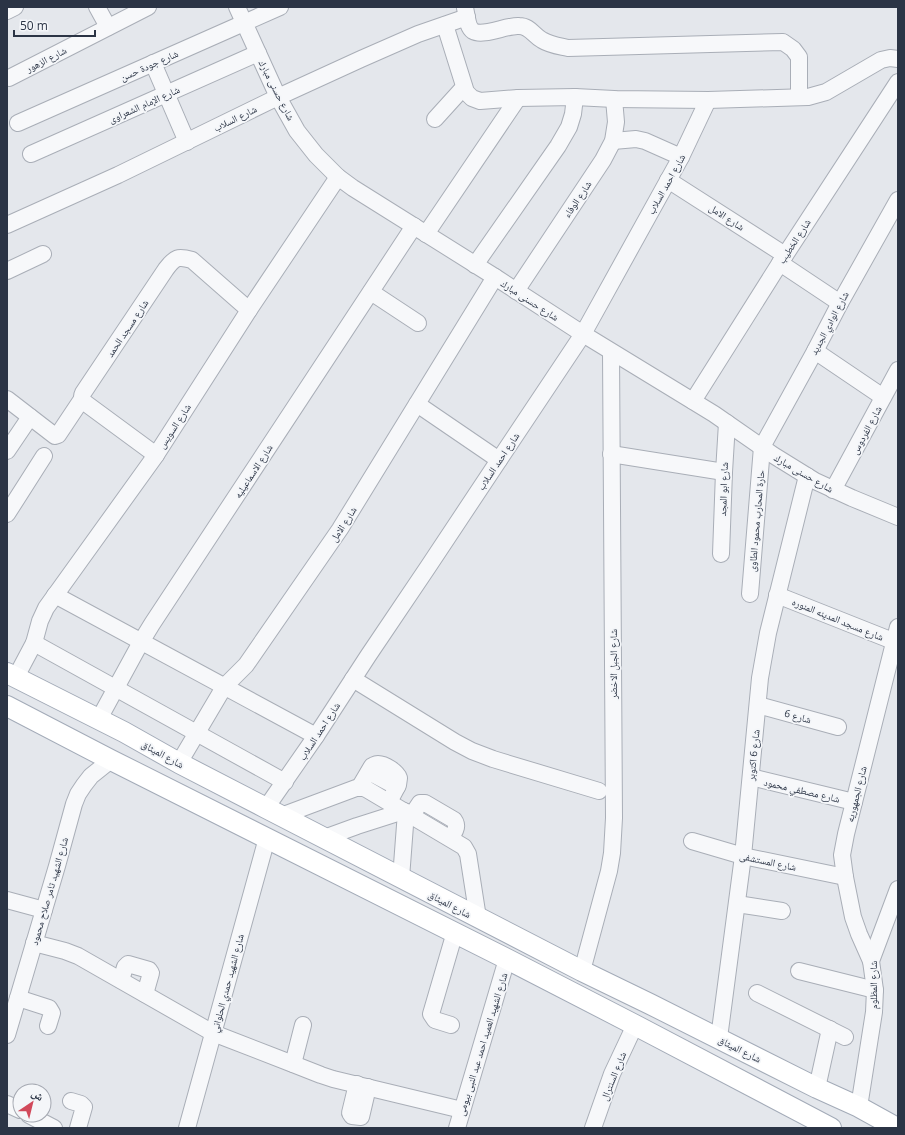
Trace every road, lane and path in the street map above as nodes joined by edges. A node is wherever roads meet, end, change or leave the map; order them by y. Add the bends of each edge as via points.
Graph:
1 (15, 7) edge
2 (97, 7) edge
3 (148, 7) edge
4 (237, 7) edge
5 (280, 7) edge
6 (7, 11) edge
7 (466, 12) edge
8 (244, 23) junction
9 (445, 25) junction
10 (108, 27) junction
11 (258, 53) junction
12 (898, 59) edge
13 (153, 63) junction
14 (9, 78) dead end
15 (898, 82) edge
16 (464, 87) junction
17 (166, 94) junction
18 (278, 97) junction
19 (575, 97) junction
20 (800, 97) junction
21 (518, 98) junction
22 (614, 99) junction
23 (708, 100) junction
24 (435, 119) dead end
25 (18, 123) dead end
26 (613, 140) junction
27 (187, 142) junction
28 (31, 154) dead end
29 (681, 157) junction
30 (338, 177) junction
31 (668, 180) junction
32 (898, 200) edge
33 (7, 225) edge
34 (420, 230) junction
35 (43, 254) dead end
36 (782, 259) junction
37 (475, 264) junction
38 (7, 271) edge
39 (495, 277) junction
40 (516, 291) junction
41 (371, 292) junction
42 (840, 303) junction
43 (249, 310) junction
44 (418, 323) dead end
45 (583, 334) junction
46 (815, 351) junction
47 (611, 352) junction
48 (898, 370) edge
49 (883, 397) junction
50 (7, 399) edge
51 (82, 399) junction
52 (693, 401) junction
53 (417, 404) junction
54 (30, 417) junction
55 (727, 423) junction
56 (762, 447) junction
57 (7, 451) edge
58 (156, 454) junction
59 (611, 454) junction
60 (44, 456) dead end
61 (499, 460) junction
62 (724, 472) junction
63 (807, 476) junction
64 (833, 490) junction
65 (7, 514) edge
66 (898, 517) edge
67 (721, 554) dead end
68 (750, 594) dead end
69 (55, 595) junction
70 (777, 595) junction
71 (897, 637) edge
72 (141, 642) junction
73 (34, 643) junction
74 (11, 675) edge
75 (353, 679) junction
76 (224, 687) junction
77 (116, 688) junction
78 (758, 705) junction
79 (7, 706) edge
80 (80, 710) junction
81 (99, 719) junction
82 (838, 726) dead end
83 (124, 732) junction
84 (197, 733) junction
85 (316, 736) junction
86 (68, 738) junction
87 (113, 761) junction
88 (179, 763) junction
89 (751, 777) junction
90 (285, 782) junction
91 (360, 788) junction
92 (599, 791) dead end
93 (389, 802) junction
94 (854, 802) junction
95 (273, 812) junction
96 (407, 812) junction
97 (267, 838) junction
98 (324, 838) junction
99 (692, 841) dead end
100 (743, 856) junction
101 (845, 877) junction
102 (401, 878) junction
103 (898, 889) edge
104 (7, 900) edge
105 (737, 904) junction
106 (44, 910) junction
107 (782, 911) dead end
108 (478, 918) junction
109 (455, 932) junction
110 (34, 943) junction
111 (507, 959) junction
112 (871, 961) junction
113 (582, 971) junction
114 (799, 971) dead end
115 (121, 980) junction
116 (875, 990) junction
117 (757, 993) dead end
118 (145, 994) junction
119 (18, 998) junction
120 (303, 1025) dead end
121 (451, 1025) dead end
122 (635, 1025) junction
123 (48, 1026) dead end
124 (830, 1029) junction
125 (213, 1033) junction
126 (7, 1034) edge
127 (845, 1037) dead end
128 (719, 1038) junction
129 (292, 1064) junction
130 (817, 1088) junction
131 (71, 1101) dead end
132 (859, 1107) junction
133 (462, 1110) junction
134 (44, 1123) edge
135 (54, 1128) edge
136 (78, 1128) edge
137 (187, 1128) edge
138 (457, 1128) edge
139 (593, 1128) edge
140 (831, 1128) edge
141 (897, 1128) edge

1 - 6 street
2 - 10 street
3 - 10 street, شارع الزهور
4 - 8 street, شارع حسنى مبارك
5 - 8 street, شارع جودة حسن
7 - 9 street, شارع السلاب
7 - 20 street via 469,28 474,32 481,33 519,25 552,45 568,48 782,42 793,49 798,58
8 - 11 street, شارع حسنى مبارك
8 - 13 street, شارع جودة حسن
9 - 16 street
9 - 18 street, شارع السلاب via 389,46
10 - 14 street, شارع الزهور
11 - 17 street, شارع الإمام الشعراوى
11 - 18 street, شارع حسنى مبارك
12 - 20 street via 880,60 826,92
13 - 17 street
13 - 25 street, شارع جودة حسن
15 - 36 street, شارع الخطيب
16 - 21 street via 472,98 480,101
16 - 24 street
17 - 27 street
17 - 28 street, شارع الإمام الشعراوى
18 - 27 street, شارع السلاب
18 - 30 street, شارع حسنى مبارك via 297,131
19 - 21 street
19 - 22 street
19 - 37 street via 569,128
20 - 23 street
21 - 34 street, شارع الاسماعيليه
22 - 23 street
22 - 26 street, شارع الوفاء via 616,122
23 - 29 street, شارع احمد السلاب
26 - 29 street via 645,141
26 - 40 street, شارع الوفاء via 603,160
27 - 33 street, شارع السلاب
29 - 31 street, شارع احمد السلاب
30 - 34 street, شارع حسنى مبارك
30 - 43 street, شارع السويس
31 - 36 street, شارع الامل
31 - 45 street, شارع احمد السلاب
32 - 42 street, شارع الوادي الجديد
34 - 37 street, شارع حسنى مبارك
34 - 41 street, شارع الاسماعيليه
35 - 38 street
36 - 42 street, شارع الامل
36 - 52 street, شارع الخطيب
37 - 39 street, شارع حسنى مبارك
39 - 40 street, شارع حسنى مبارك
39 - 53 street, شارع الامل
40 - 45 street, شارع حسنى مبارك
41 - 44 street
41 - 72 street, شارع الاسماعيليه
42 - 46 street, شارع الوادي الجديد
43 - 51 street, شارع مسجد الحمد via 192,260 182,257 172,261 83,393
43 - 58 street, شارع السويس
45 - 47 street, شارع حسنى مبارك
45 - 61 street, شارع احمد السلاب
46 - 49 street
46 - 56 street, شارع الوادي الجديد
47 - 52 street, شارع حسنى مبارك
47 - 59 street, شارع الجبل الاخضر
48 - 49 street, شارع الفردوس
49 - 64 street, شارع الفردوس
50 - 54 street
51 - 54 street, شارع مسجد الحمد via 56,436
51 - 58 street
52 - 55 street, شارع حسنى مبارك
53 - 61 street
53 - 76 street, شارع الامل via 340,529 246,665
54 - 57 street
55 - 56 street, شارع حسنى مبارك
55 - 62 street, شارع ابو المجد
56 - 63 street, شارع حسنى مبارك
56 - 68 street, حارة المحارب محمود الطاوى
58 - 69 street, شارع السويس
59 - 62 street
59 - 113 street, شارع الجبل الاخضر via 614,818 608,878
60 - 65 street
61 - 75 street, شارع احمد السلاب
62 - 67 street, شارع ابو المجد
63 - 64 street, شارع حسنى مبارك
63 - 70 street, شارع 6 اكتوبر
64 - 66 street, شارع حسنى مبارك
69 - 72 street
69 - 73 street, شارع السويس via 40,621
70 - 71 street, شارع مسجد المدينه المنوره
70 - 78 street, شارع 6 اكتوبر via 764,656
71 - 94 street, شارع الجمهوريه
72 - 76 street
72 - 77 street, شارع الاسماعيليه
73 - 74 street, شارع السويس
73 - 77 street
74 - 80 main road, شارع الميثاق
75 - 85 street, شارع احمد السلاب
75 - 92 street via 472,751
76 - 84 street, شارع الامل
76 - 85 street
77 - 81 street, شارع الاسماعيليه
77 - 84 street
78 - 82 street, شارع 6
78 - 89 street, شارع 6 اكتوبر
79 - 86 main road
80 - 81 main road, شارع الميثاق
80 - 86 main road via 81,726 76,734
81 - 83 main road, شارع الميثاق
83 - 87 main road via 112,744
83 - 88 main road, شارع الميثاق
84 - 88 street, شارع الامل
84 - 90 street
85 - 90 street, شارع احمد السلاب
86 - 87 main road
87 - 97 main road
87 - 106 street, شارع الشهيد تامر صلاح محمود via 91,776 78,794
88 - 95 main road, شارع الميثاق
89 - 94 street, شارع مصطفي محمود
89 - 100 street, شارع 6 اكتوبر
90 - 95 street, شارع احمد السلاب
91 - 93 street
91 - 93 street via 372,766 380,764 394,771 399,778
91 - 95 street
93 - 96 street
94 - 101 street, شارع الجمهوريه via 842,855
95 - 98 main road, شارع الميثاق
96 - 98 street
96 - 102 street
96 - 108 street via 464,847 468,854
97 - 109 main road
97 - 125 street, شارع الشهيد حمدي الحلواني
98 - 102 main road, شارع الميثاق
99 - 100 street, شارع المستشفى
100 - 101 street, شارع المستشفى
100 - 105 street, شارع 6 اكتوبر
101 - 112 street, شارع الجمهوريه via 855,921
102 - 108 main road, شارع الميثاق
103 - 112 street, شارع المظلوم
104 - 106 street
105 - 107 street
105 - 128 street, شارع 6 اكتوبر
106 - 110 street, شارع الشهيد تامر صلاح محمود
108 - 113 main road, شارع الميثاق
109 - 111 main road
109 - 121 street via 430,1014 433,1019
110 - 115 street via 78,956
110 - 119 street, شارع الشهيد تامر صلاح محمود
111 - 122 main road
111 - 133 street, شارع الشهيد العميد احمد عبد النبى بيومى
112 - 116 street, شارع المظلوم
113 - 128 main road, شارع الميثاق
114 - 116 street
115 - 118 street
115 - 118 street via 128,964 149,970 151,973
116 - 132 street, شارع المظلوم
117 - 124 street
118 - 125 street
119 - 123 street via 49,1008 52,1013
119 - 126 street, شارع الشهيد تامر صلاح محمود
120 - 129 street
122 - 139 street, شارع السنترال via 614,1069
122 - 140 main road
124 - 127 street
124 - 130 street
125 - 129 street
125 - 137 street, شارع الشهيد حمدي الحلواني
128 - 130 main road, شارع الميثاق
129 - 133 street via 321,1075
130 - 132 main road, شارع الميثاق
131 - 136 street via 84,1106
132 - 141 main road, شارع الميثاق
133 - 138 street, شارع الشهيد العميد احمد عبد النبى بيومى
134 - 135 street

